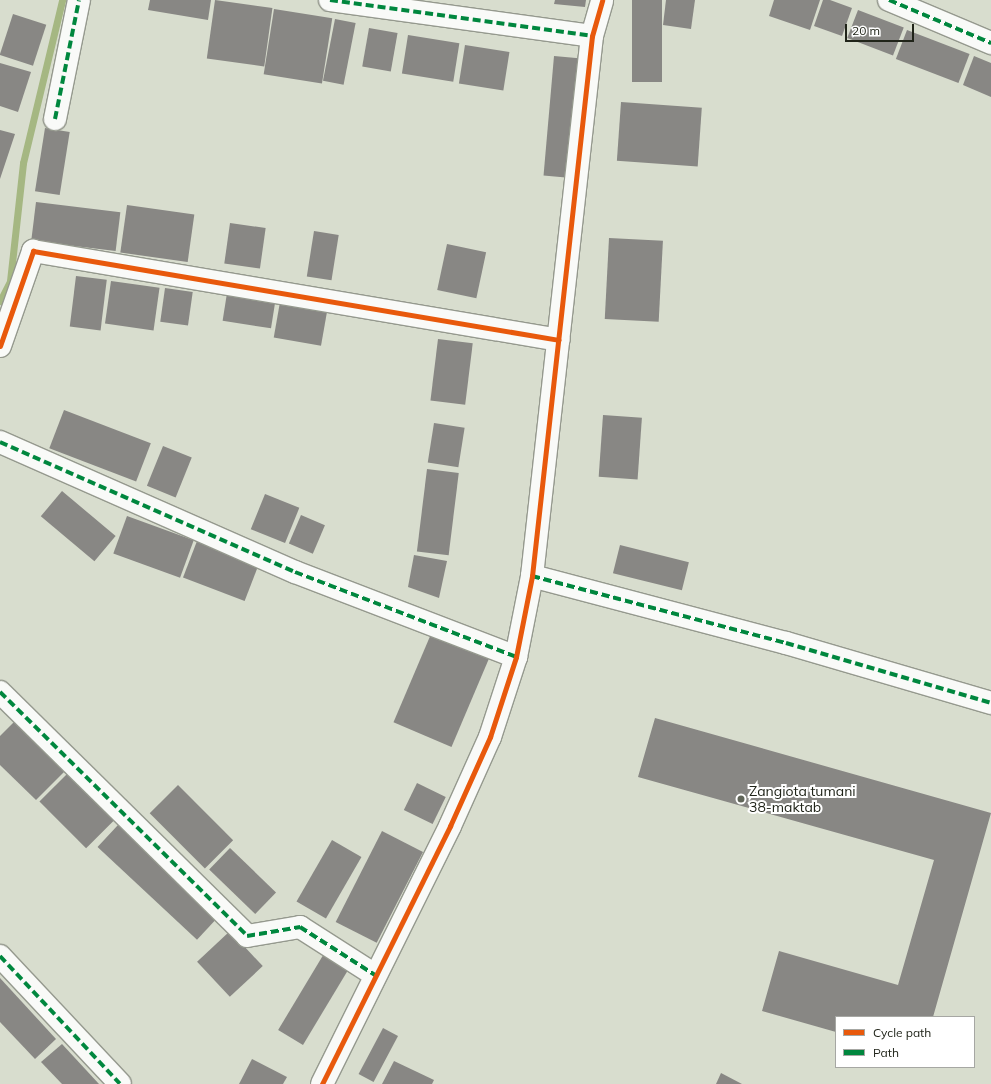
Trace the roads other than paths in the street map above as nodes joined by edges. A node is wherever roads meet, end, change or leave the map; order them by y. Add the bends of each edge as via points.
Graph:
1 (79, 0) edge
2 (330, 0) edge
3 (602, 0) edge
4 (889, 0) edge
5 (592, 36) junction
6 (991, 43) edge
7 (55, 119) dead end
8 (559, 340) junction
9 (0, 346) edge
10 (0, 442) edge
11 (532, 576) junction
12 (516, 657) junction
13 (0, 692) edge
14 (991, 703) edge
15 (0, 956) edge
16 (376, 975) junction
17 (120, 1084) edge
18 (322, 1084) edge

1 - 7 street
2 - 5 street
3 - 5 street
4 - 6 street
5 - 8 street
8 - 9 street via 33,251
8 - 11 street
10 - 12 street via 295,572
11 - 12 street
11 - 14 street via 786,643
12 - 16 street via 490,737 450,826
13 - 16 street via 246,936 300,927
15 - 17 street
16 - 18 street

